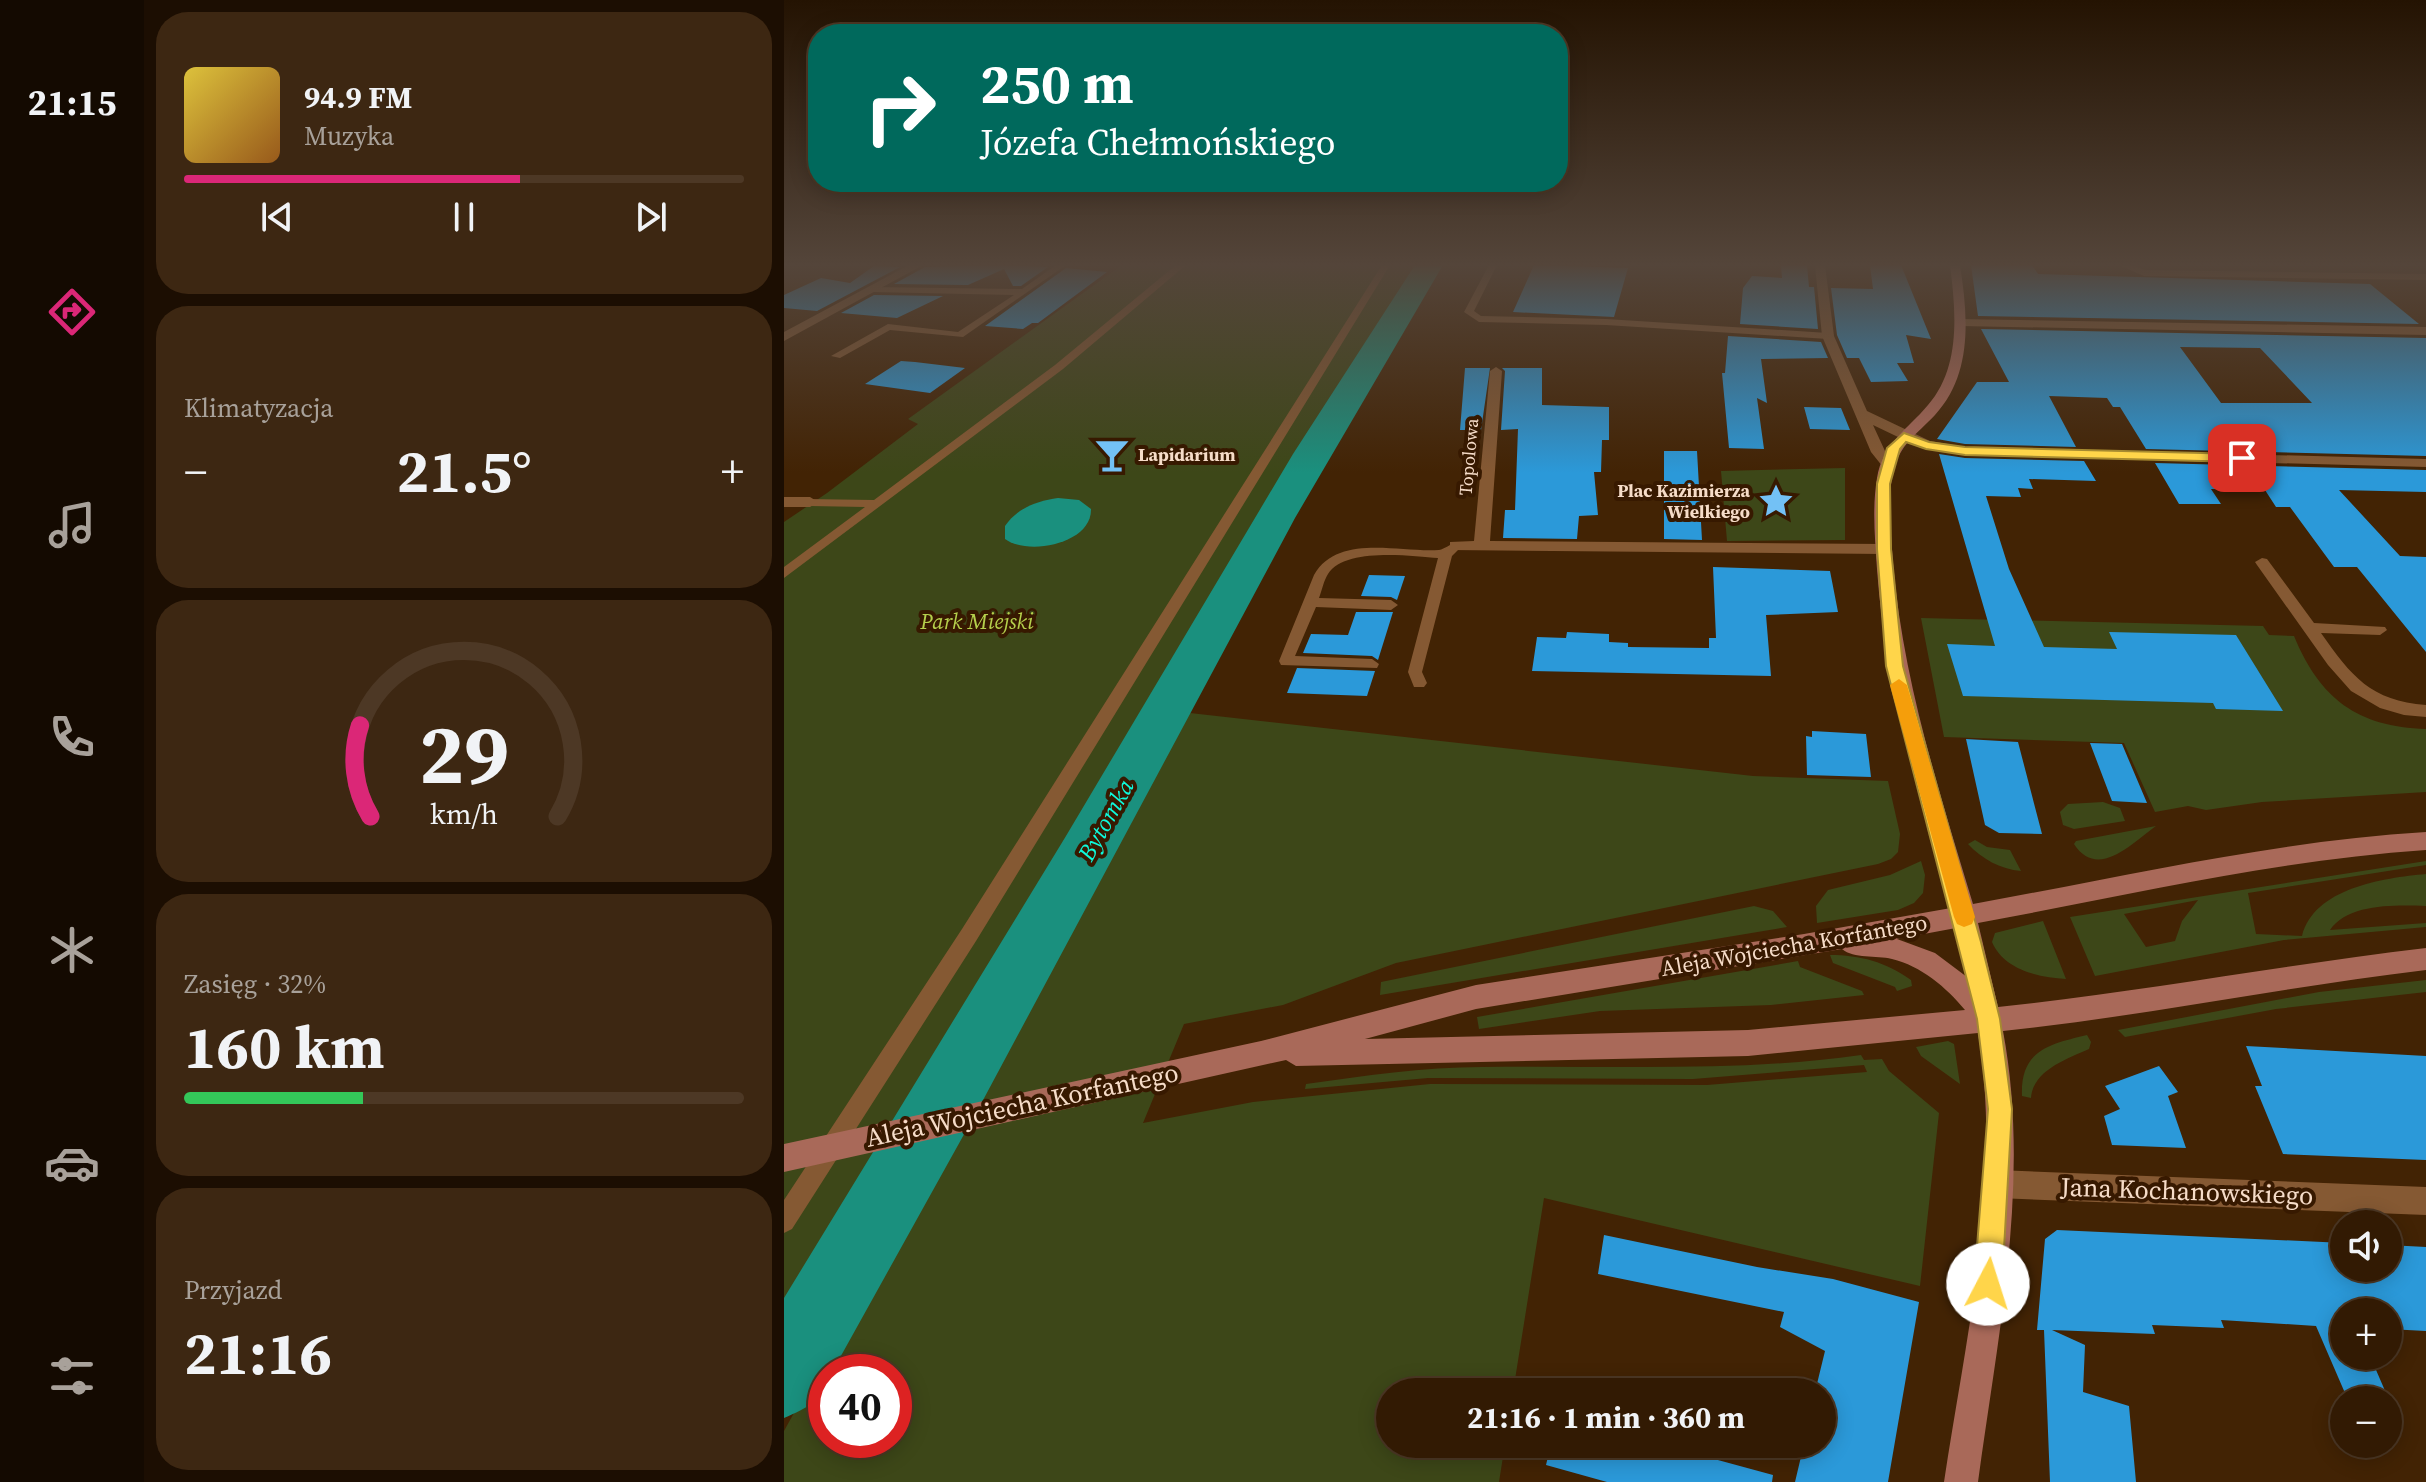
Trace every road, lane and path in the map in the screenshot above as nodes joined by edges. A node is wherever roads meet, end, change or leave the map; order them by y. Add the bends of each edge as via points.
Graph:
1 (875, 334) edge
2 (1099, 334) edge
3 (1343, 334) edge
4 (1799, 334) edge
5 (1960, 334) edge
6 (1828, 336) joint
7 (836, 356) dead end
8 (1496, 371) dead end
9 (1862, 414) junction
10 (1904, 437) junction
11 (2426, 463) edge
12 (1888, 464) junction
13 (784, 502) edge
14 (810, 502) joint
15 (877, 504) junction
16 (1482, 546) junction
17 (1884, 549) junction
18 (1451, 550) junction
19 (2262, 562) dead end
20 (784, 574) edge
21 (1311, 602) junction
22 (1391, 605) dead end
23 (2310, 628) junction
24 (2380, 630) dead end
25 (1372, 664) dead end
26 (1419, 683) dead end
27 (2426, 711) edge
28 (2426, 841) edge
29 (1964, 916) junction
30 (1804, 945) junction
31 (2426, 959) edge
32 (1988, 1019) junction
33 (1261, 1054) junction
34 (784, 1158) edge
35 (1997, 1184) junction
36 (2426, 1201) edge
37 (784, 1221) edge
38 (1961, 1482) edge

1 - 7 lane
2 - 15 lane
3 - 37 lane
4 - 6 lane
5 - 10 main road via 1944,394
6 - 9 street
8 - 16 street, Topolowa
9 - 10 street
9 - 12 street
10 - 11 street via 1965,451
10 - 12 main road
12 - 17 main road via 1883,484
13 - 14 street
14 - 15 lane
15 - 20 lane
16 - 17 street
16 - 18 street
17 - 29 main road via 1899,689
18 - 21 lane via 1337,558 1323,569
18 - 26 lane via 1415,672
19 - 23 lane
21 - 22 lane
21 - 25 lane via 1286,661
23 - 24 lane
23 - 27 lane via 2357,689 2394,708
28 - 29 main road, Aleja Wojciecha Korfantego via 2263,861
29 - 30 main road, Aleja Wojciecha Korfantego
29 - 32 main road
30 - 32 main road via 1894,947 1938,967 1964,988
30 - 33 main road, Aleja Wojciecha Korfantego via 1476,997
31 - 32 main road, Aleja Wojciecha Korfantego via 2094,1009
32 - 33 main road, Aleja Wojciecha Korfantego via 1748,1043
32 - 35 main road via 2000,1109
33 - 34 main road, Aleja Wojciecha Korfantego
35 - 36 street, Jana Kochanowskiego
35 - 38 main road

